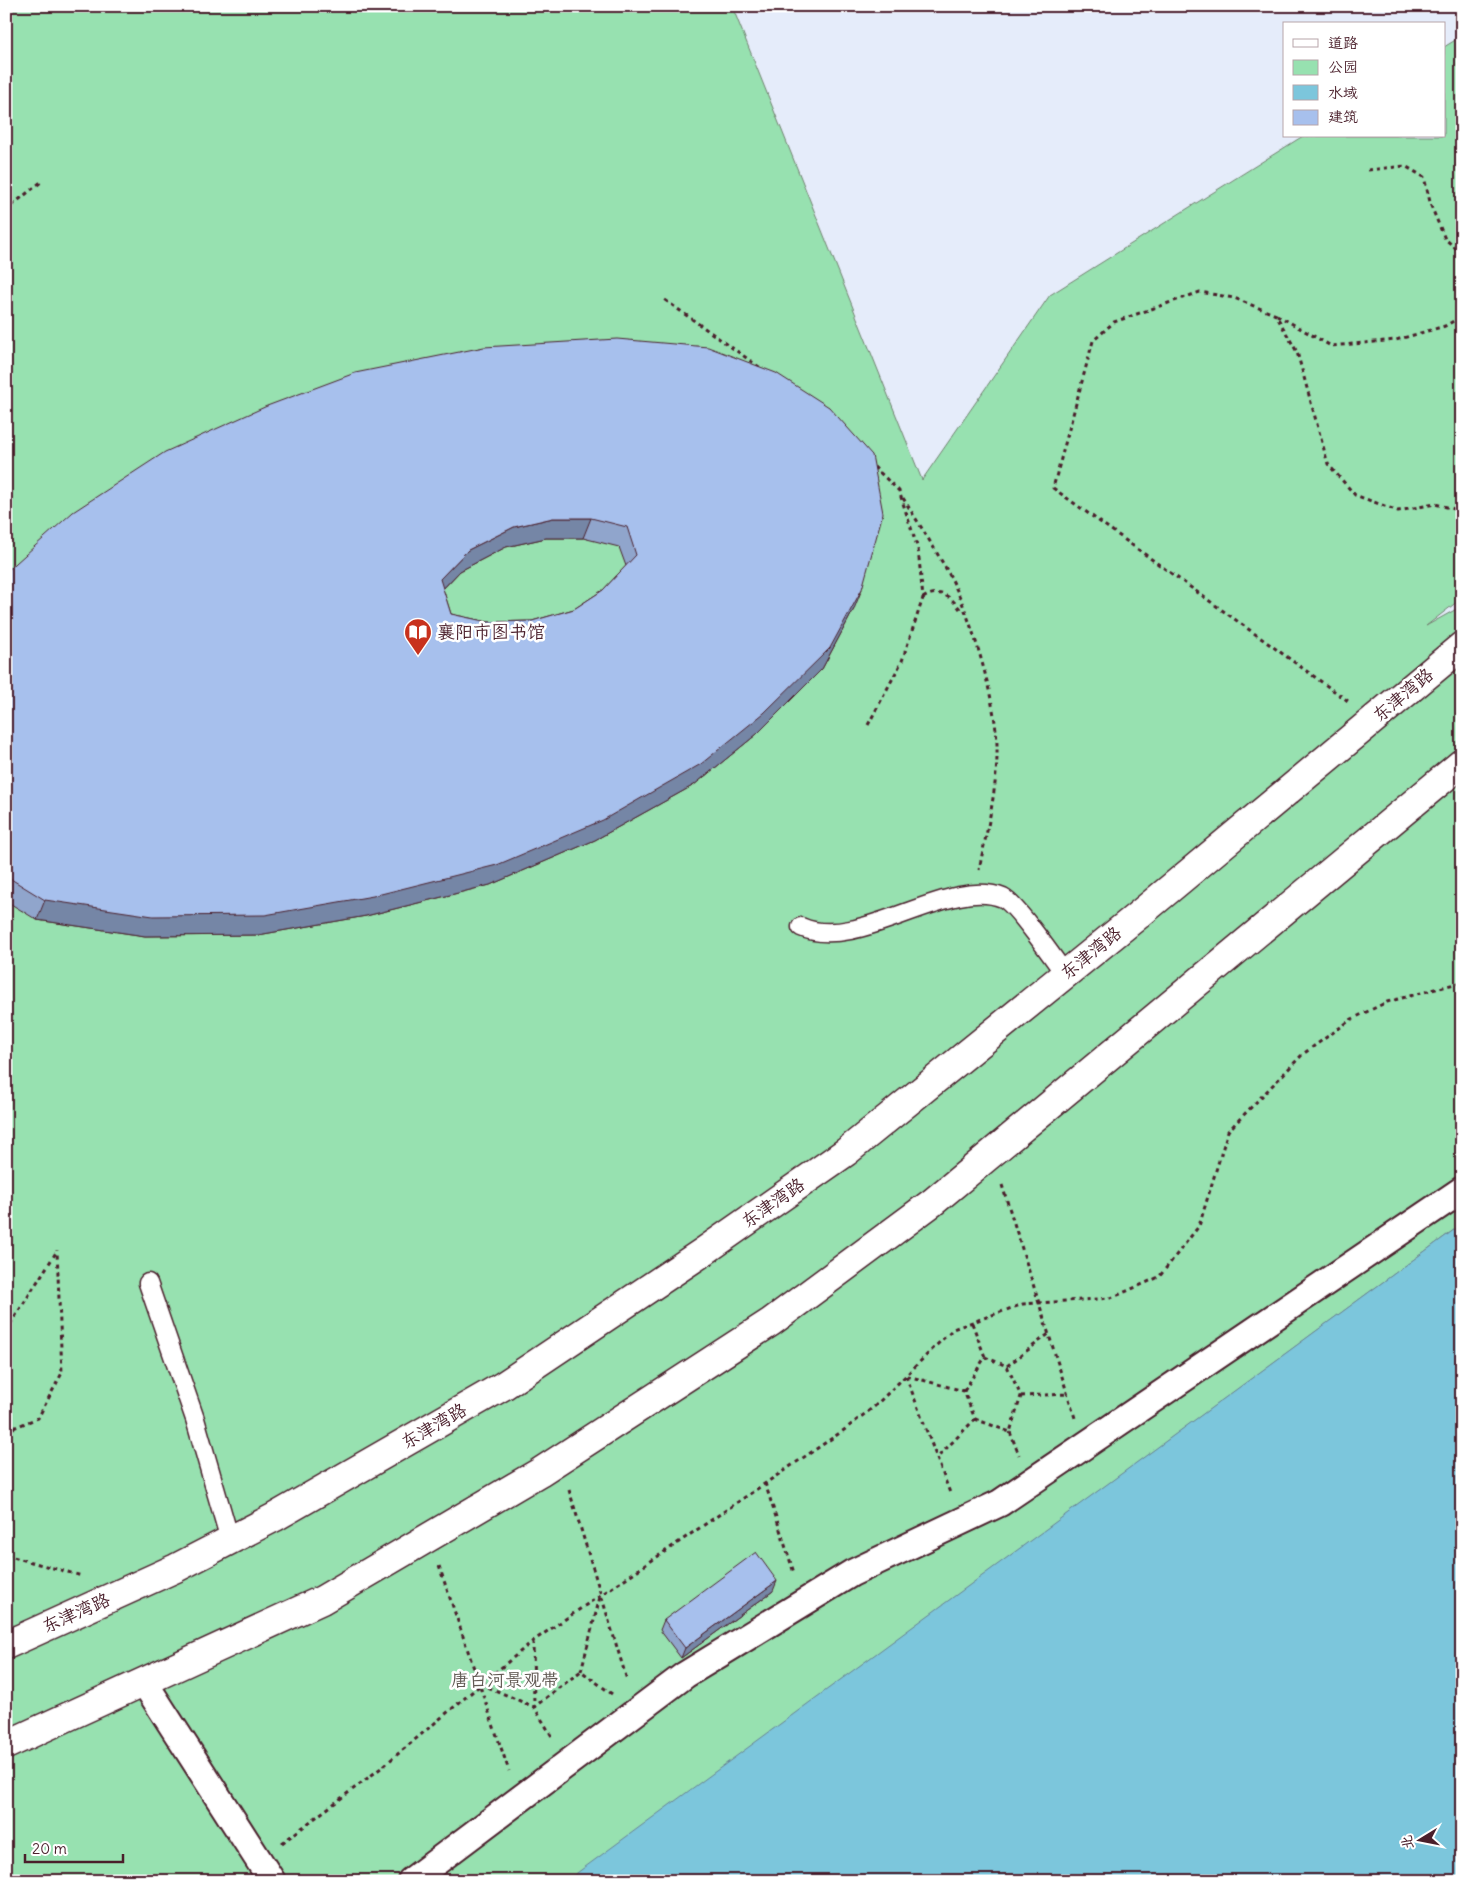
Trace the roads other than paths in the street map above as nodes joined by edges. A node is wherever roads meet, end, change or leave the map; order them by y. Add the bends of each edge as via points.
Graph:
1 (1462, 646) edge
2 (1462, 763) edge
3 (801, 927) dead end
4 (1066, 974) junction
5 (1462, 1190) edge
6 (148, 1284) dead end
7 (230, 1540) junction
8 (6, 1645) edge
9 (144, 1682) junction
10 (6, 1745) edge
11 (265, 1871) edge
12 (411, 1881) edge

1 - 4 main road, 东津湾路
2 - 9 main road via 933,1202 771,1322 560,1459 322,1600
3 - 4 lane via 812,932 867,926 974,892 1004,898
4 - 7 main road, 东津湾路 via 846,1152 704,1252 503,1386
5 - 12 street via 1000,1503 852,1572 685,1675
6 - 7 lane via 195,1419
7 - 8 main road, 东津湾路
9 - 10 main road
9 - 11 street

